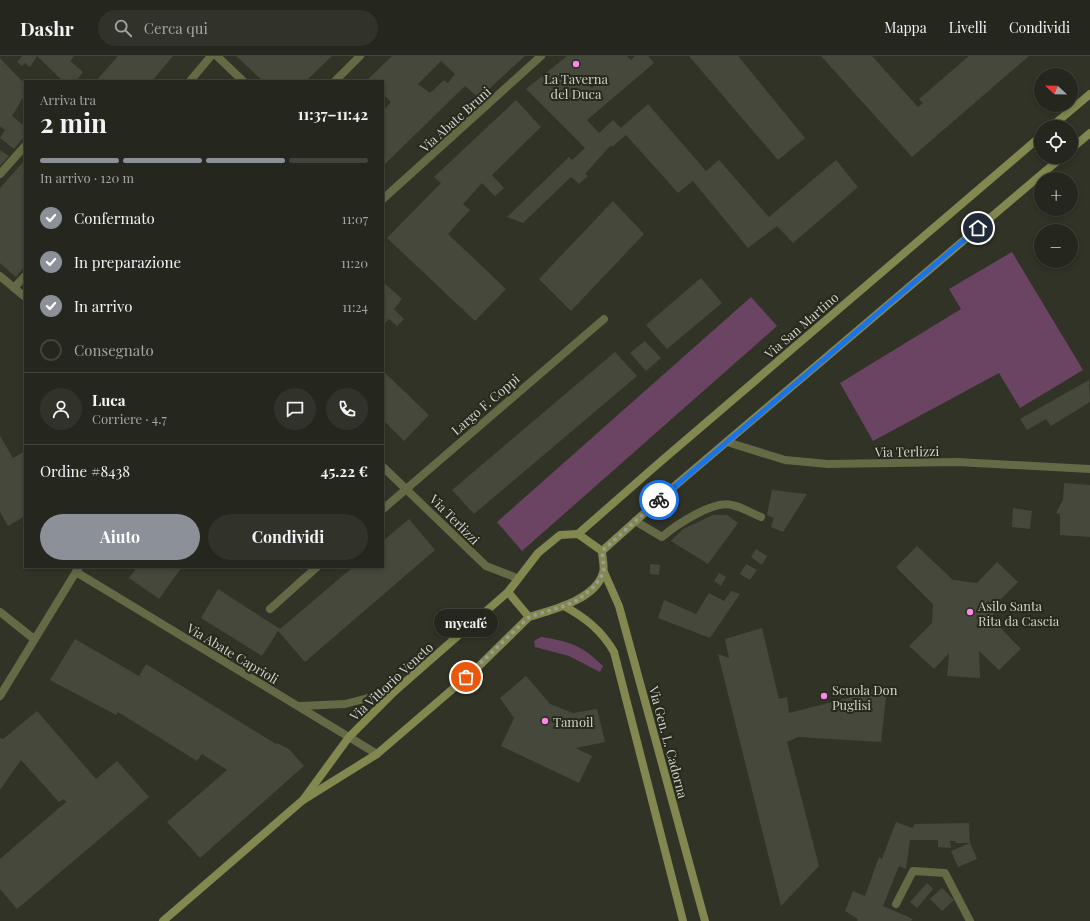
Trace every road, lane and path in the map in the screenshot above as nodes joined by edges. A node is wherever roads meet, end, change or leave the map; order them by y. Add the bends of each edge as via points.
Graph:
1 (211, 56) edge
2 (218, 56) edge
3 (360, 56) edge
4 (542, 56) edge
5 (191, 80) edge
6 (241, 80) edge
7 (336, 80) edge
8 (1090, 94) edge
9 (1059, 120) edge
10 (1090, 133) edge
11 (1034, 142) edge
12 (1078, 143) edge
13 (24, 147) edge
14 (1054, 164) edge
15 (0, 174) edge
16 (384, 198) edge
17 (0, 276) edge
18 (24, 277) edge
19 (14, 288) junction
20 (24, 296) edge
21 (604, 319) dead end
22 (727, 442) junction
23 (384, 468) edge
24 (1090, 469) edge
25 (406, 488) junction
26 (384, 508) edge
27 (761, 517) dead end
28 (635, 521) junction
29 (578, 534) junction
30 (602, 551) junction
31 (316, 568) edge
32 (78, 569) edge
33 (604, 572) junction
34 (517, 578) junction
35 (508, 592) junction
36 (564, 606) junction
37 (270, 609) dead end
38 (0, 612) edge
39 (529, 617) junction
40 (34, 639) junction
41 (395, 691) junction
42 (0, 696) edge
43 (299, 706) junction
44 (349, 737) junction
45 (377, 754) junction
46 (303, 800) junction
47 (896, 904) dead end
48 (163, 921) edge
49 (683, 921) edge
50 (705, 921) edge
51 (970, 921) edge

1 - 5 street
2 - 6 street
3 - 7 street
4 - 16 street, Via Abate Bruni
8 - 9 main road
10 - 12 main road
11 - 29 main road, Via San Martino
13 - 15 street
14 - 22 main road
17 - 19 street
18 - 19 street
19 - 20 street
21 - 25 street, Largo F. Coppi
22 - 24 street, Via Terlizzi via 785,460 828,464 957,462
22 - 28 main road
23 - 25 street, Via Terlizzi
25 - 26 street, Largo F. Coppi
25 - 34 street, Via Terlizzi via 486,566
27 - 28 street via 730,504 712,507 676,526 662,537
28 - 30 main road
29 - 30 main road
29 - 34 main road, Via Vittorio Veneto via 560,535 538,553
30 - 33 main road, Via Gen. L. Cadorna
31 - 37 street
32 - 40 street
32 - 43 street, Via Abate Caprioli
33 - 36 main road via 595,586 578,600
33 - 50 main road, Via Gen. L. Cadorna via 619,606
34 - 35 main road, Via Vittorio Veneto
35 - 39 main road
35 - 41 main road, Via Vittorio Veneto
36 - 39 main road
36 - 49 main road via 584,617 606,638 614,652
38 - 40 street
39 - 45 main road, Via Vittorio Veneto via 476,669
40 - 42 street
41 - 43 street via 345,704
41 - 44 main road, Via Vittorio Veneto
43 - 44 street, Via Abate Caprioli
44 - 45 street, Via Abate Caprioli
44 - 46 main road, Via Vittorio Veneto
45 - 46 main road, Via Vittorio Veneto
46 - 48 main road, Via Vittorio Veneto
47 - 51 street via 913,871 946,873

